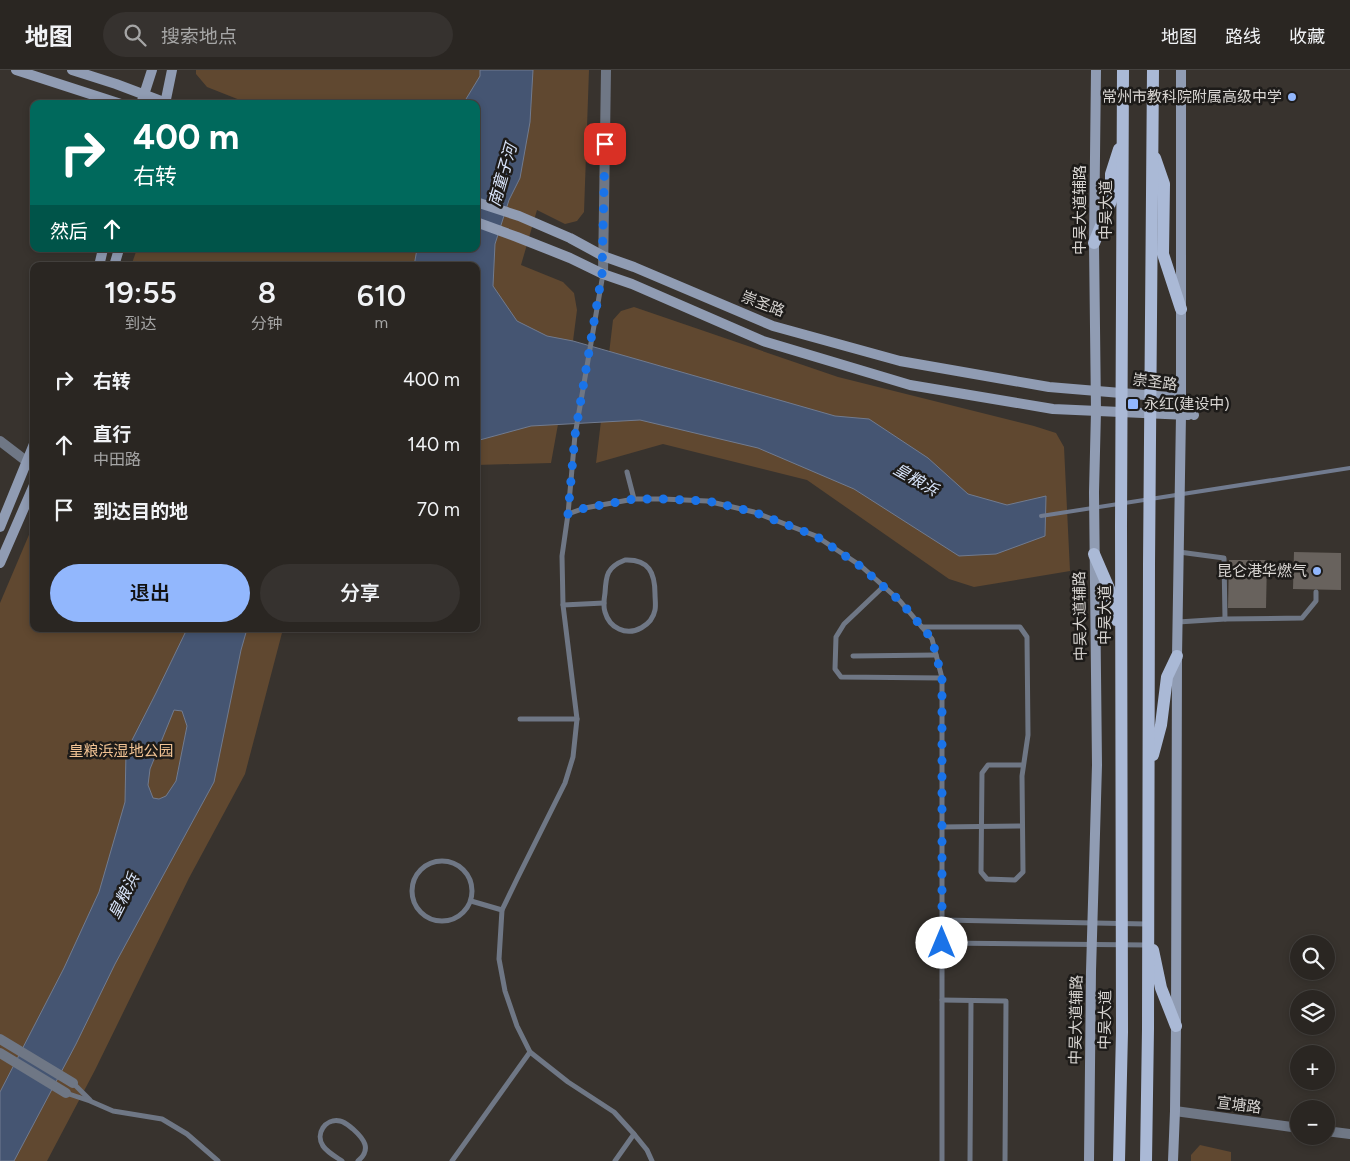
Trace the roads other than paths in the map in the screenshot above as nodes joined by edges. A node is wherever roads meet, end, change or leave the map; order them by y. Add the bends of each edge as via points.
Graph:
1 (16, 70) edge
2 (72, 70) edge
3 (152, 70) edge
4 (172, 70) edge
5 (606, 70) edge
6 (1096, 70) edge
7 (1123, 70) edge
8 (1153, 70) edge
9 (1180, 70) edge
10 (142, 99) edge
11 (109, 100) edge
12 (167, 100) edge
13 (1123, 137) junction
14 (1152, 150) junction
15 (480, 203) edge
16 (480, 223) edge
17 (1094, 243) junction
18 (603, 256) junction
19 (602, 274) junction
20 (1181, 309) junction
21 (1096, 391) junction
22 (1121, 393) junction
23 (1151, 396) junction
24 (1181, 398) junction
25 (1096, 411) junction
26 (1121, 412) junction
27 (1151, 414) junction
28 (1181, 415) junction
29 (0, 441) edge
30 (30, 464) edge
31 (627, 472) dead end
32 (30, 494) edge
33 (634, 499) junction
34 (568, 514) junction
35 (0, 527) edge
36 (1179, 552) junction
37 (1094, 554) junction
38 (0, 563) edge
39 (884, 586) junction
40 (1316, 592) dead end
41 (604, 603) junction
42 (563, 605) junction
43 (1225, 619) junction
44 (1178, 622) junction
45 (922, 627) junction
46 (1121, 644) junction
47 (936, 655) junction
48 (853, 656) dead end
49 (1177, 656) junction
50 (942, 678) junction
51 (520, 719) dead end
52 (577, 719) junction
53 (1023, 765) junction
54 (1149, 772) junction
55 (1022, 826) junction
56 (942, 827) junction
57 (982, 827) junction
58 (471, 901) junction
59 (502, 910) junction
60 (942, 920) junction
61 (1093, 923) junction
62 (1122, 924) junction
63 (1147, 924) junction
64 (942, 943) junction
65 (1092, 945) junction
66 (1122, 945) junction
67 (1147, 945) junction
68 (942, 1000) junction
69 (971, 1001) junction
70 (1176, 1026) junction
71 (0, 1039) edge
72 (530, 1052) junction
73 (0, 1054) edge
74 (73, 1083) joint
75 (66, 1093) joint
76 (90, 1101) junction
77 (1175, 1111) junction
78 (1290, 1127) edge
79 (1335, 1132) edge
80 (634, 1134) junction
81 (1350, 1134) edge
82 (360, 1159) edge
83 (218, 1161) edge
84 (342, 1161) edge
85 (368, 1161) edge
86 (452, 1161) edge
87 (615, 1161) edge
88 (652, 1161) edge
89 (942, 1161) edge
90 (970, 1161) edge
91 (1005, 1161) edge
92 (1089, 1161) edge
93 (1119, 1161) edge
94 (1146, 1161) edge
95 (1173, 1161) edge

1 - 11 main road
2 - 10 main road via 116,84
3 - 10 main road
4 - 12 main road
5 - 18 street
6 - 17 main road, 中吴大道辅路
7 - 13 main road, 中吴大道
8 - 14 main road
9 - 20 main road
13 - 17 main road via 1111,174 1111,201
13 - 22 main road, 中吴大道
14 - 20 main road via 1164,184 1162,254
14 - 23 main road
15 - 18 main road, 崇圣路 via 519,216
16 - 19 main road, 崇圣路 via 570,258
17 - 21 main road, 中吴大道辅路
18 - 19 street
18 - 21 main road, 崇圣路 via 773,326 900,361 1050,388
19 - 25 main road, 崇圣路 via 763,341 910,385 1053,409
19 - 34 lane via 575,435
20 - 24 main road
21 - 22 main road, 崇圣路
21 - 25 main road, 中吴大道辅路
22 - 23 main road, 崇圣路
22 - 26 main road, 中吴大道
23 - 24 main road, 崇圣路
23 - 27 main road
24 - 28 main road
25 - 26 main road, 崇圣路
25 - 37 main road, 中吴大道辅路
26 - 27 main road, 崇圣路
26 - 46 main road, 中吴大道
27 - 28 main road, 崇圣路
27 - 54 main road
28 - 36 main road
29 - 30 street
30 - 35 main road
31 - 33 lane
32 - 38 main road
33 - 34 lane
33 - 39 lane via 708,501 754,512 816,536
34 - 42 lane via 562,556
36 - 43 lane via 1224,558
36 - 44 main road
37 - 46 main road via 1110,591
37 - 61 main road, 中吴大道辅路 via 1097,765
39 - 45 lane
39 - 50 lane via 844,624 836,636 836,669 841,677
40 - 43 lane via 1316,601 1302,618
41 - 41 lane via 608,620 622,630 631,631 647,624 655,609 655,581 648,567 633,560 617,563 606,575
41 - 42 lane
42 - 52 lane
43 - 44 lane
44 - 49 main road
45 - 47 lane via 932,639
45 - 53 lane via 1020,628 1028,636 1028,736
46 - 62 main road, 中吴大道
47 - 48 lane
47 - 50 lane
49 - 54 main road via 1166,677 1161,725
49 - 70 main road
50 - 56 lane
51 - 52 lane
52 - 59 lane via 573,757 565,784
53 - 55 lane
53 - 57 lane via 988,765 982,774
54 - 63 main road
55 - 57 lane
55 - 57 lane via 1023,872 1015,880 987,879 981,872
56 - 57 lane
56 - 60 lane
58 - 58 lane via 471,881 459,865 439,860 429,863 415,877 412,887 416,906 431,919 450,920 459,916
58 - 59 lane
59 - 72 lane via 499,959 505,991
60 - 61 lane
60 - 64 lane
61 - 62 lane
61 - 65 main road, 中吴大道辅路
62 - 63 lane
62 - 66 main road, 中吴大道
63 - 67 main road
63 - 70 main road via 1161,988
64 - 65 lane
64 - 68 lane
65 - 66 lane
65 - 92 main road, 中吴大道辅路
66 - 67 lane
66 - 93 main road, 中吴大道
67 - 94 main road
68 - 69 lane
68 - 89 lane
69 - 90 lane
69 - 91 lane via 1006,1001
70 - 77 main road
71 - 74 street
72 - 80 lane via 614,1112
72 - 86 lane
73 - 75 street
74 - 76 lane
75 - 76 lane
76 - 83 lane via 113,1111 162,1119 187,1134
77 - 78 street, 宣塘路
77 - 95 main road
79 - 81 street
80 - 87 lane
80 - 88 lane
82 - 84 lane via 366,1147 362,1136 344,1122 333,1120 321,1130 320,1140
82 - 85 lane

